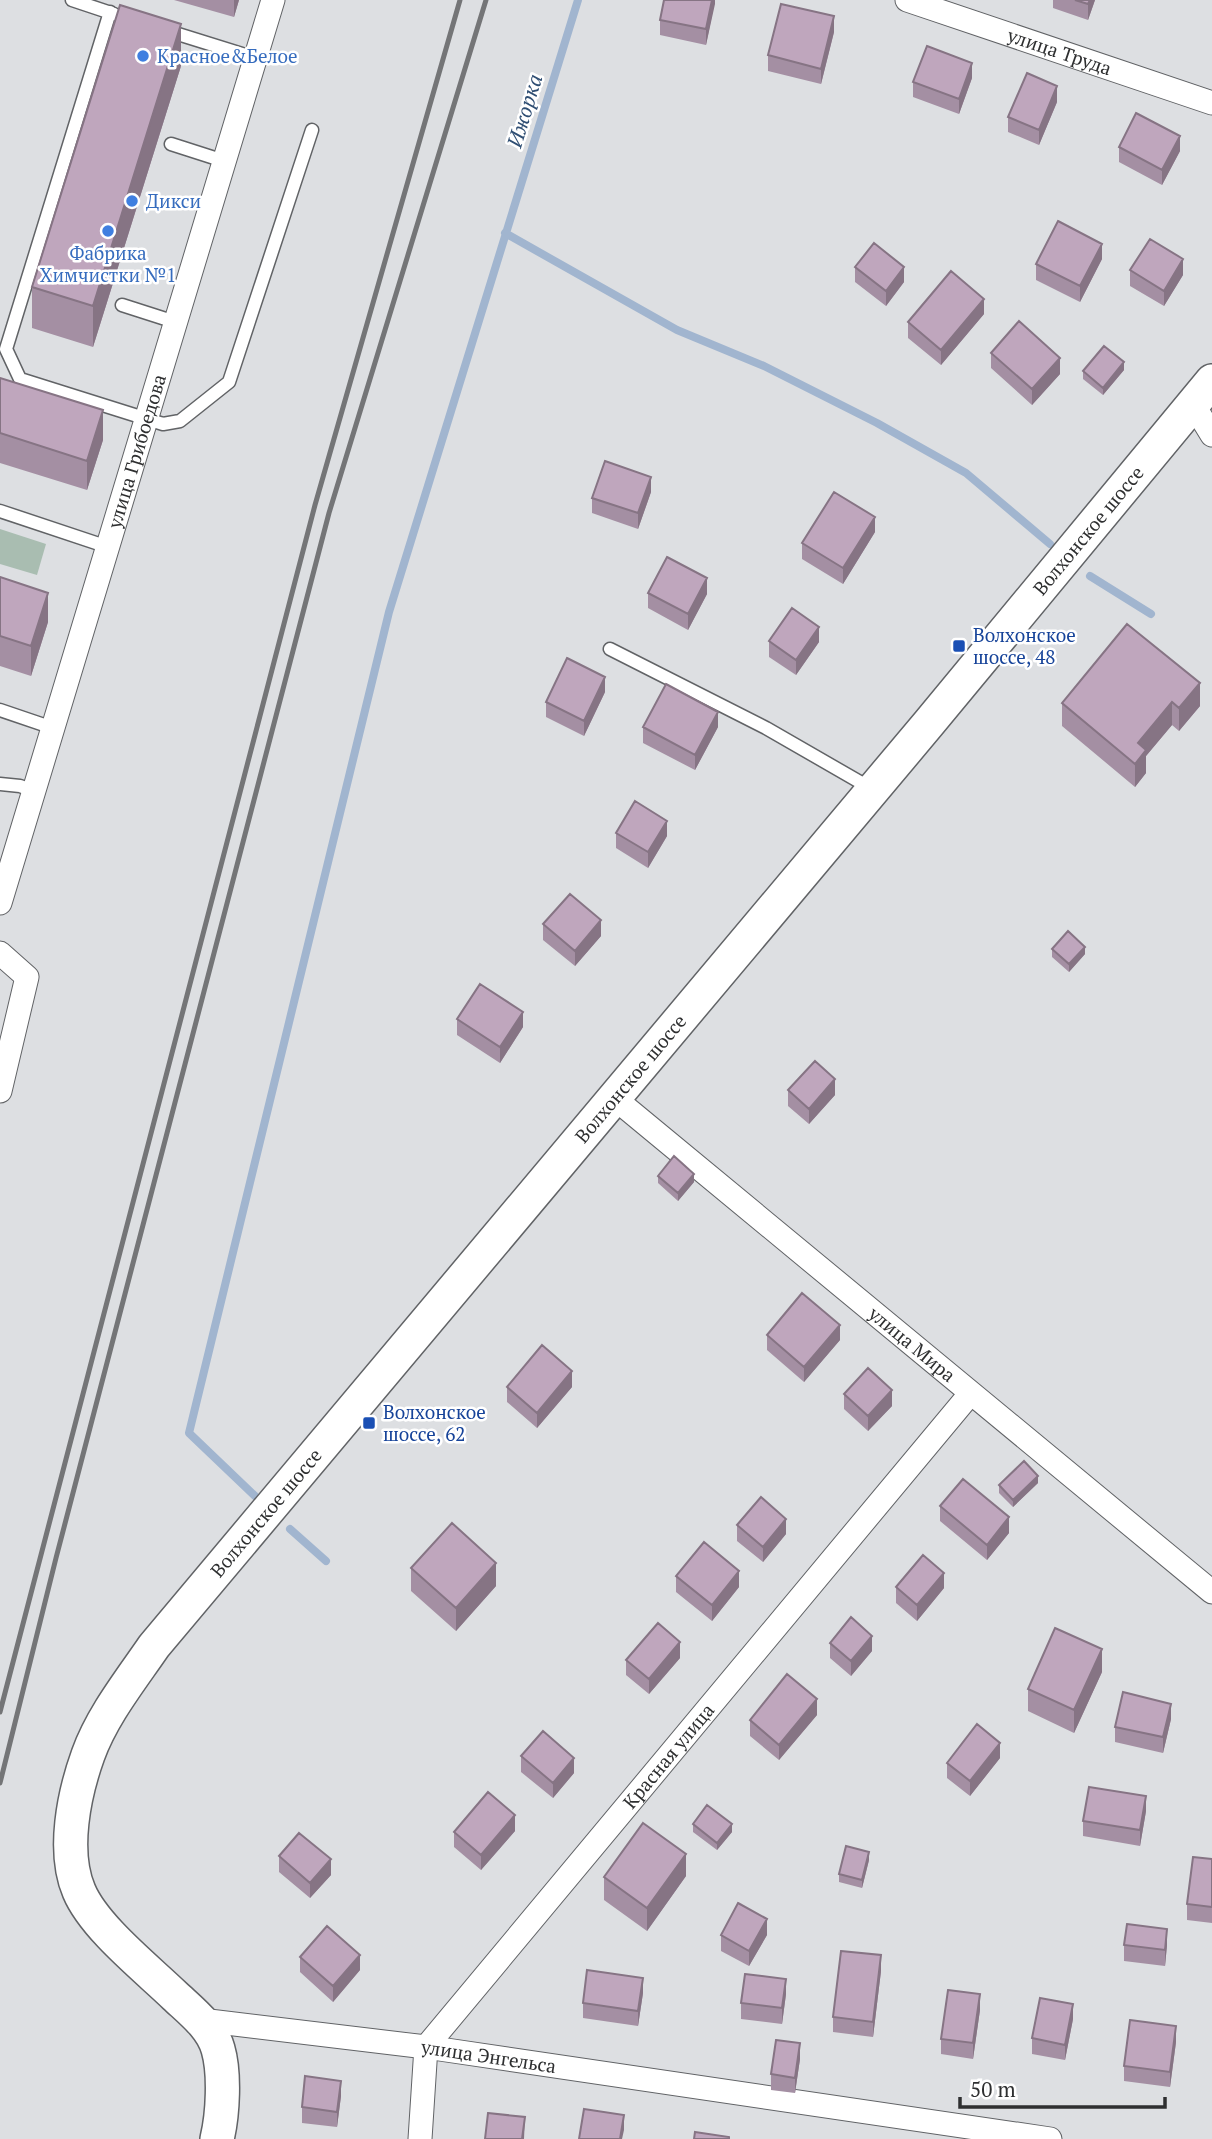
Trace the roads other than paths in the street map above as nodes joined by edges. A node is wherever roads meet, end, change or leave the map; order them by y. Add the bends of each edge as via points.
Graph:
1 (72, 0) edge
2 (273, 0) edge
3 (908, 0) edge
4 (110, 12) junction
5 (123, 16) edge
6 (149, 25) edge
7 (255, 58) junction
8 (1212, 103) edge
9 (312, 130) dead end
10 (171, 144) dead end
11 (224, 161) junction
12 (122, 305) dead end
13 (175, 322) junction
14 (1202, 393) edge
15 (146, 419) junction
16 (1212, 435) edge
17 (0, 511) edge
18 (108, 547) junction
19 (610, 649) dead end
20 (0, 710) edge
21 (53, 728) junction
22 (0, 784) edge
23 (873, 789) junction
24 (34, 791) junction
25 (0, 901) edge
26 (0, 953) edge
27 (0, 1091) edge
28 (613, 1097) junction
29 (970, 1394) junction
30 (1212, 1592) edge
31 (201, 2020) junction
32 (426, 2047) junction
33 (217, 2139) edge
34 (420, 2139) edge
35 (1050, 2139) edge

1 - 4 lane
2 - 7 street, улица Грибоедова
3 - 8 street, улица Труда
4 - 5 lane
4 - 15 lane via 6,349 20,379
6 - 7 lane
7 - 11 street, улица Грибоедова
9 - 15 lane via 229,382 180,421 163,424
10 - 11 lane
11 - 13 street, улица Грибоедова
12 - 13 lane
13 - 15 street, улица Грибоедова
14 - 16 street
14 - 23 street, Волхонское шоссе
15 - 18 street, улица Грибоедова
17 - 18 lane
18 - 21 street, улица Грибоедова
19 - 23 lane via 766,728
20 - 21 lane
21 - 24 street, улица Грибоедова
22 - 24 lane
23 - 28 street, Волхонское шоссе
24 - 25 street, улица Грибоедова
26 - 27 street via 27,977
28 - 29 street, улица Мира
28 - 31 street, Волхонское шоссе via 154,1646 107,1716 89,1753 70,1831 78,1890 95,1917
29 - 30 street, улица Мира
29 - 32 street, Красная улица
31 - 32 street, улица Энгельса
31 - 33 street via 218,2048 222,2087
32 - 34 street
32 - 35 street, улица Энгельса

